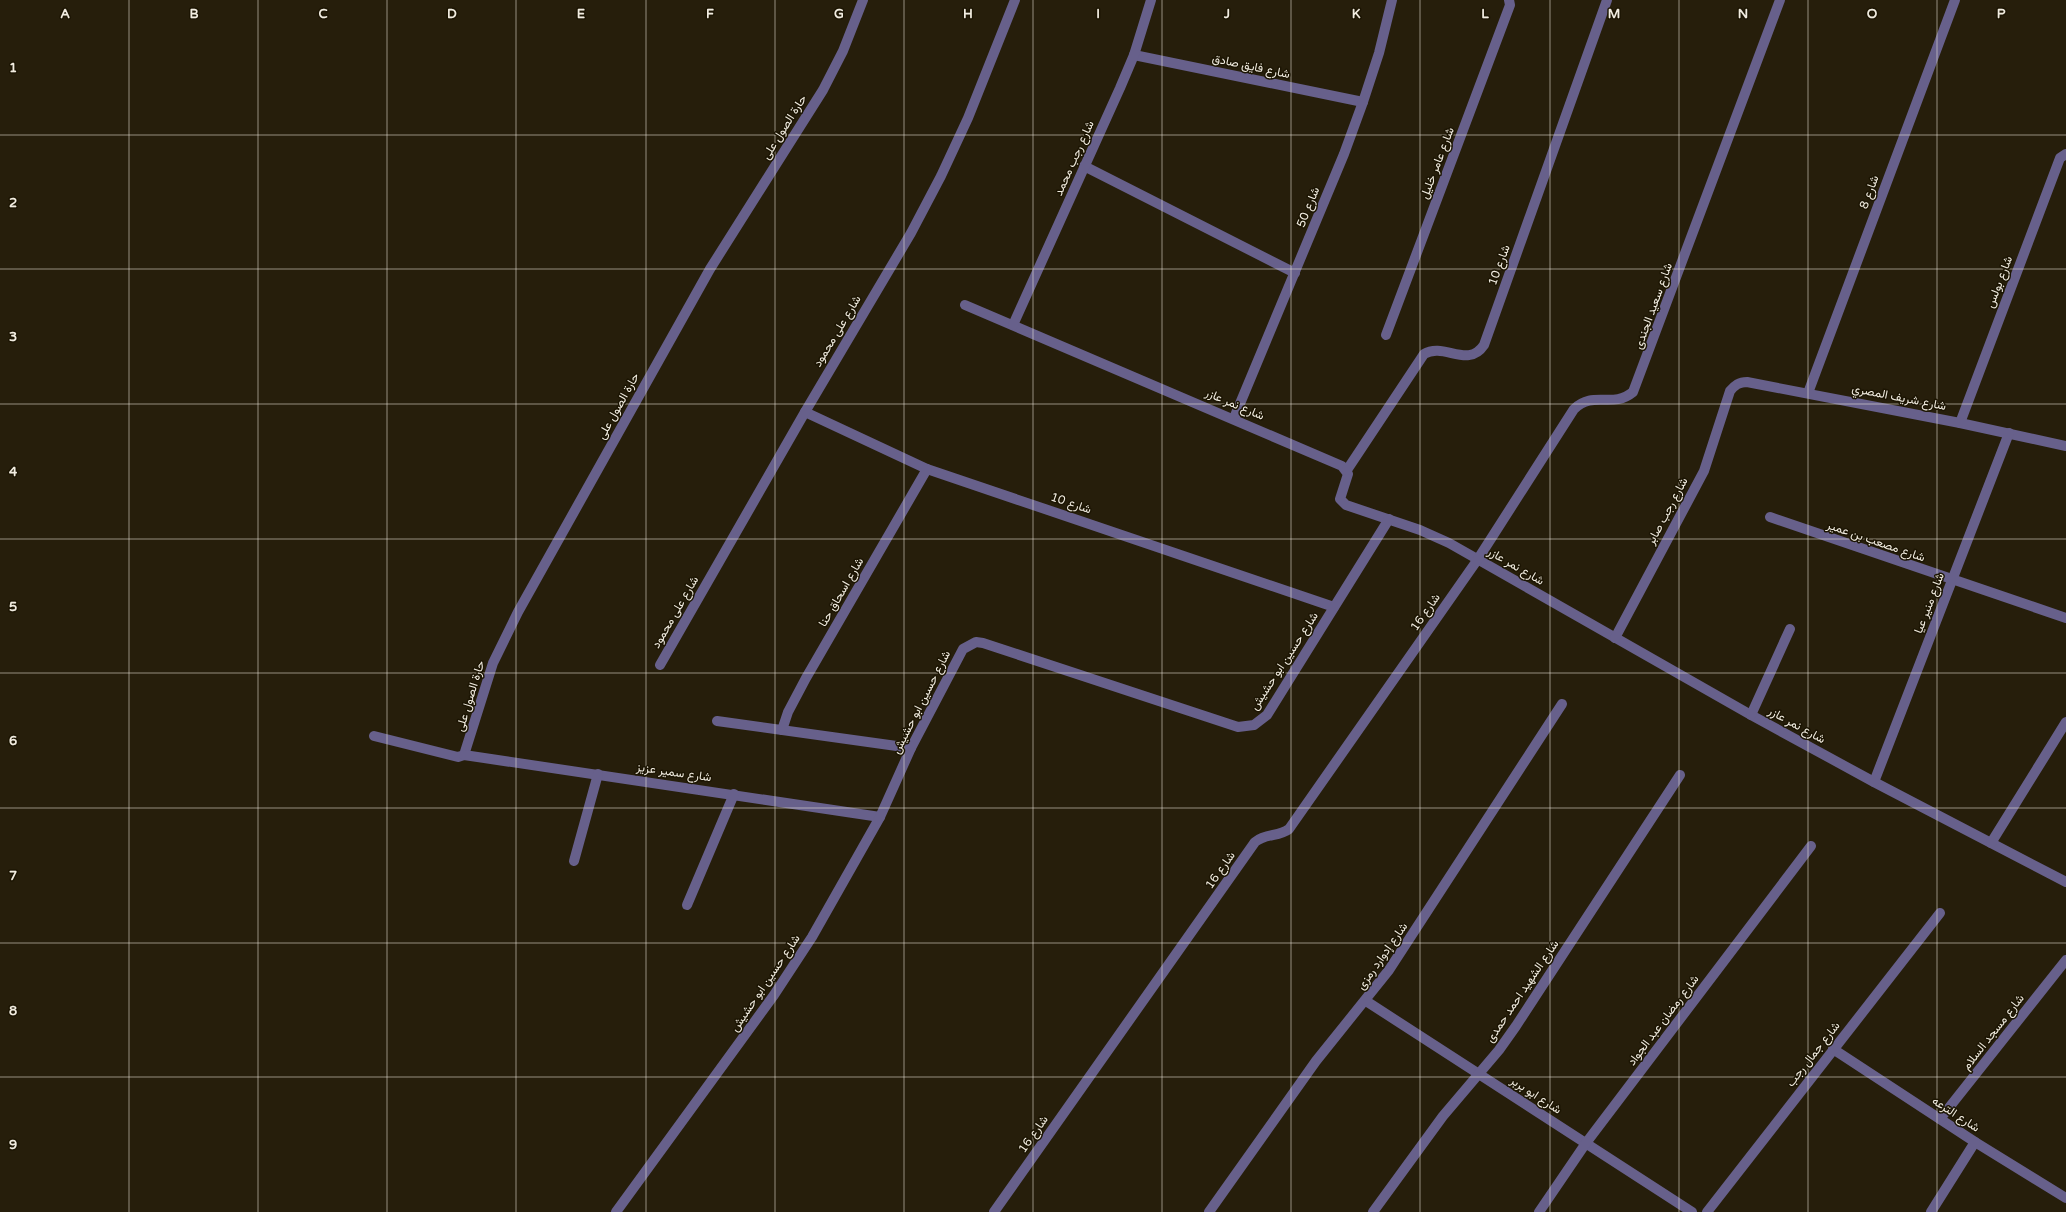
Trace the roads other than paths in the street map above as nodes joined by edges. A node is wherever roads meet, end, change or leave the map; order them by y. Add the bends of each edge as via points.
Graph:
1 (863, 0) edge
2 (1015, 0) edge
3 (1151, 0) edge
4 (1392, 0) edge
5 (1509, 0) edge
6 (1607, 0) edge
7 (1780, 0) edge
8 (1955, 0) edge
9 (1134, 55) junction
10 (1363, 102) junction
11 (2066, 154) edge
12 (1084, 166) junction
13 (1295, 273) junction
14 (965, 305) dead end
15 (1013, 325) junction
16 (1386, 336) dead end
17 (1730, 391) joint
18 (1808, 392) junction
19 (805, 412) junction
20 (1234, 418) junction
21 (1960, 423) junction
22 (2009, 433) junction
23 (2066, 446) edge
24 (927, 469) junction
25 (1347, 470) junction
26 (1770, 517) dead end
27 (1389, 519) junction
28 (1478, 559) junction
29 (1952, 581) junction
30 (1334, 607) junction
31 (2066, 618) edge
32 (1790, 629) dead end
33 (1615, 638) junction
34 (660, 665) dead end
35 (1562, 704) dead end
36 (1751, 715) junction
37 (717, 721) dead end
38 (2066, 722) edge
39 (782, 730) junction
40 (374, 736) dead end
41 (911, 748) junction
42 (464, 755) junction
43 (598, 774) junction
44 (1680, 774) dead end
45 (1874, 782) junction
46 (734, 794) junction
47 (880, 817) junction
48 (1991, 843) junction
49 (1811, 846) dead end
50 (574, 861) dead end
51 (2066, 882) edge
52 (687, 905) dead end
53 (1940, 913) dead end
54 (2066, 960) edge
55 (1366, 1001) junction
56 (1833, 1049) junction
57 (1478, 1073) junction
58 (1940, 1119) junction
59 (1975, 1142) junction
60 (1586, 1143) junction
61 (2066, 1198) edge
62 (616, 1212) edge
63 (994, 1212) edge
64 (1209, 1212) edge
65 (1373, 1212) edge
66 (1539, 1212) edge
67 (1692, 1212) edge
68 (1707, 1212) edge
69 (1931, 1212) edge

1 - 42 street, حارة الصول على via 824,90 710,269 505,637 488,677
2 - 19 street, شارع على محمود via 971,111 941,176 911,233
3 - 9 street, شارع رجب محمد
4 - 10 street, شارع 50
5 - 16 street, شارع عامر خليل via 1510,5
6 - 25 street, شارع 10 via 1484,345 1474,355 1435,350 1424,354
7 - 28 street, شارع سعيد الجندى via 1637,386 1633,392 1620,400 1585,401 1574,409
8 - 18 street, شارع 8
9 - 10 street, شارع فايق صادق
9 - 12 street, شارع رجب محمد
10 - 13 street, شارع 50
11 - 21 street, شارع بولس via 2060,158
12 - 13 street
12 - 15 street, شارع رجب محمد
13 - 20 street, شارع 50
14 - 15 street, شارع نمر عازر
15 - 20 street, شارع نمر عازر
17 - 18 street, شارع شريف المصري via 1734,386 1747,382
17 - 33 street, شارع رجب صابر via 1704,471
18 - 21 street, شارع شريف المصري
19 - 24 street, شارع 10
19 - 34 street, شارع على محمود
20 - 25 street, شارع نمر عازر
21 - 22 street, شارع شريف المصري
22 - 23 street, شارع شريف المصري
22 - 29 street, شارع منير عيا
24 - 30 street, شارع 10
24 - 39 street, شارع اسحاق حنا via 806,678 788,712
25 - 27 street, شارع نمر عازر via 1348,474 1340,494 1342,502
26 - 29 street, شارع مصعب بن عمير
27 - 28 street, شارع نمر عازر via 1420,530
27 - 30 street, شارع حسين ابو حشيش
28 - 33 street, شارع نمر عازر
28 - 63 street, شارع 16 via 1289,828 1281,834 1260,838 1255,842
29 - 31 street, شارع مصعب بن عمير
29 - 45 street, شارع منير عيا
30 - 41 street, شارع حسين ابو حشيش via 1267,715 1254,725 1238,726 983,642 976,642 969,644 960,654
32 - 36 street
33 - 36 street, شارع نمر عازر
35 - 55 street, شارع إدوارد رمزى via 1411,938
36 - 45 street, شارع نمر عازر
37 - 39 street
38 - 48 street
39 - 41 street
40 - 42 street via 458,757
41 - 47 street, شارع حسين ابو حشيش
42 - 43 street, شارع سمير عزيز
43 - 46 street, شارع سمير عزيز
43 - 50 street
44 - 57 street, شارع الشهيد احمد حمدى via 1516,1026
45 - 48 street, شارع نمر عازر
46 - 47 street, شارع سمير عزيز
46 - 52 street
47 - 62 street, شارع حسين ابو حشيش via 812,937 774,995
48 - 51 street, شارع نمر عازر
49 - 60 street, شارع رمضان عبد الجواد
53 - 56 street, شارع جمال رجب
54 - 58 street, شارع مسجد السلام
55 - 57 street, شارع ابو بربر
55 - 64 street, شارع إدوارد رمزى via 1316,1061
56 - 58 street, شارع الترعه
56 - 68 street, شارع جمال رجب
57 - 60 street, شارع ابو بربر
57 - 65 street, شارع الشهيد احمد حمدى via 1443,1116
58 - 59 street, شارع الترعه
59 - 61 street, شارع الترعه
59 - 69 street
60 - 66 street, شارع رمضان عبد الجواد
60 - 67 street, شارع ابو بربر

